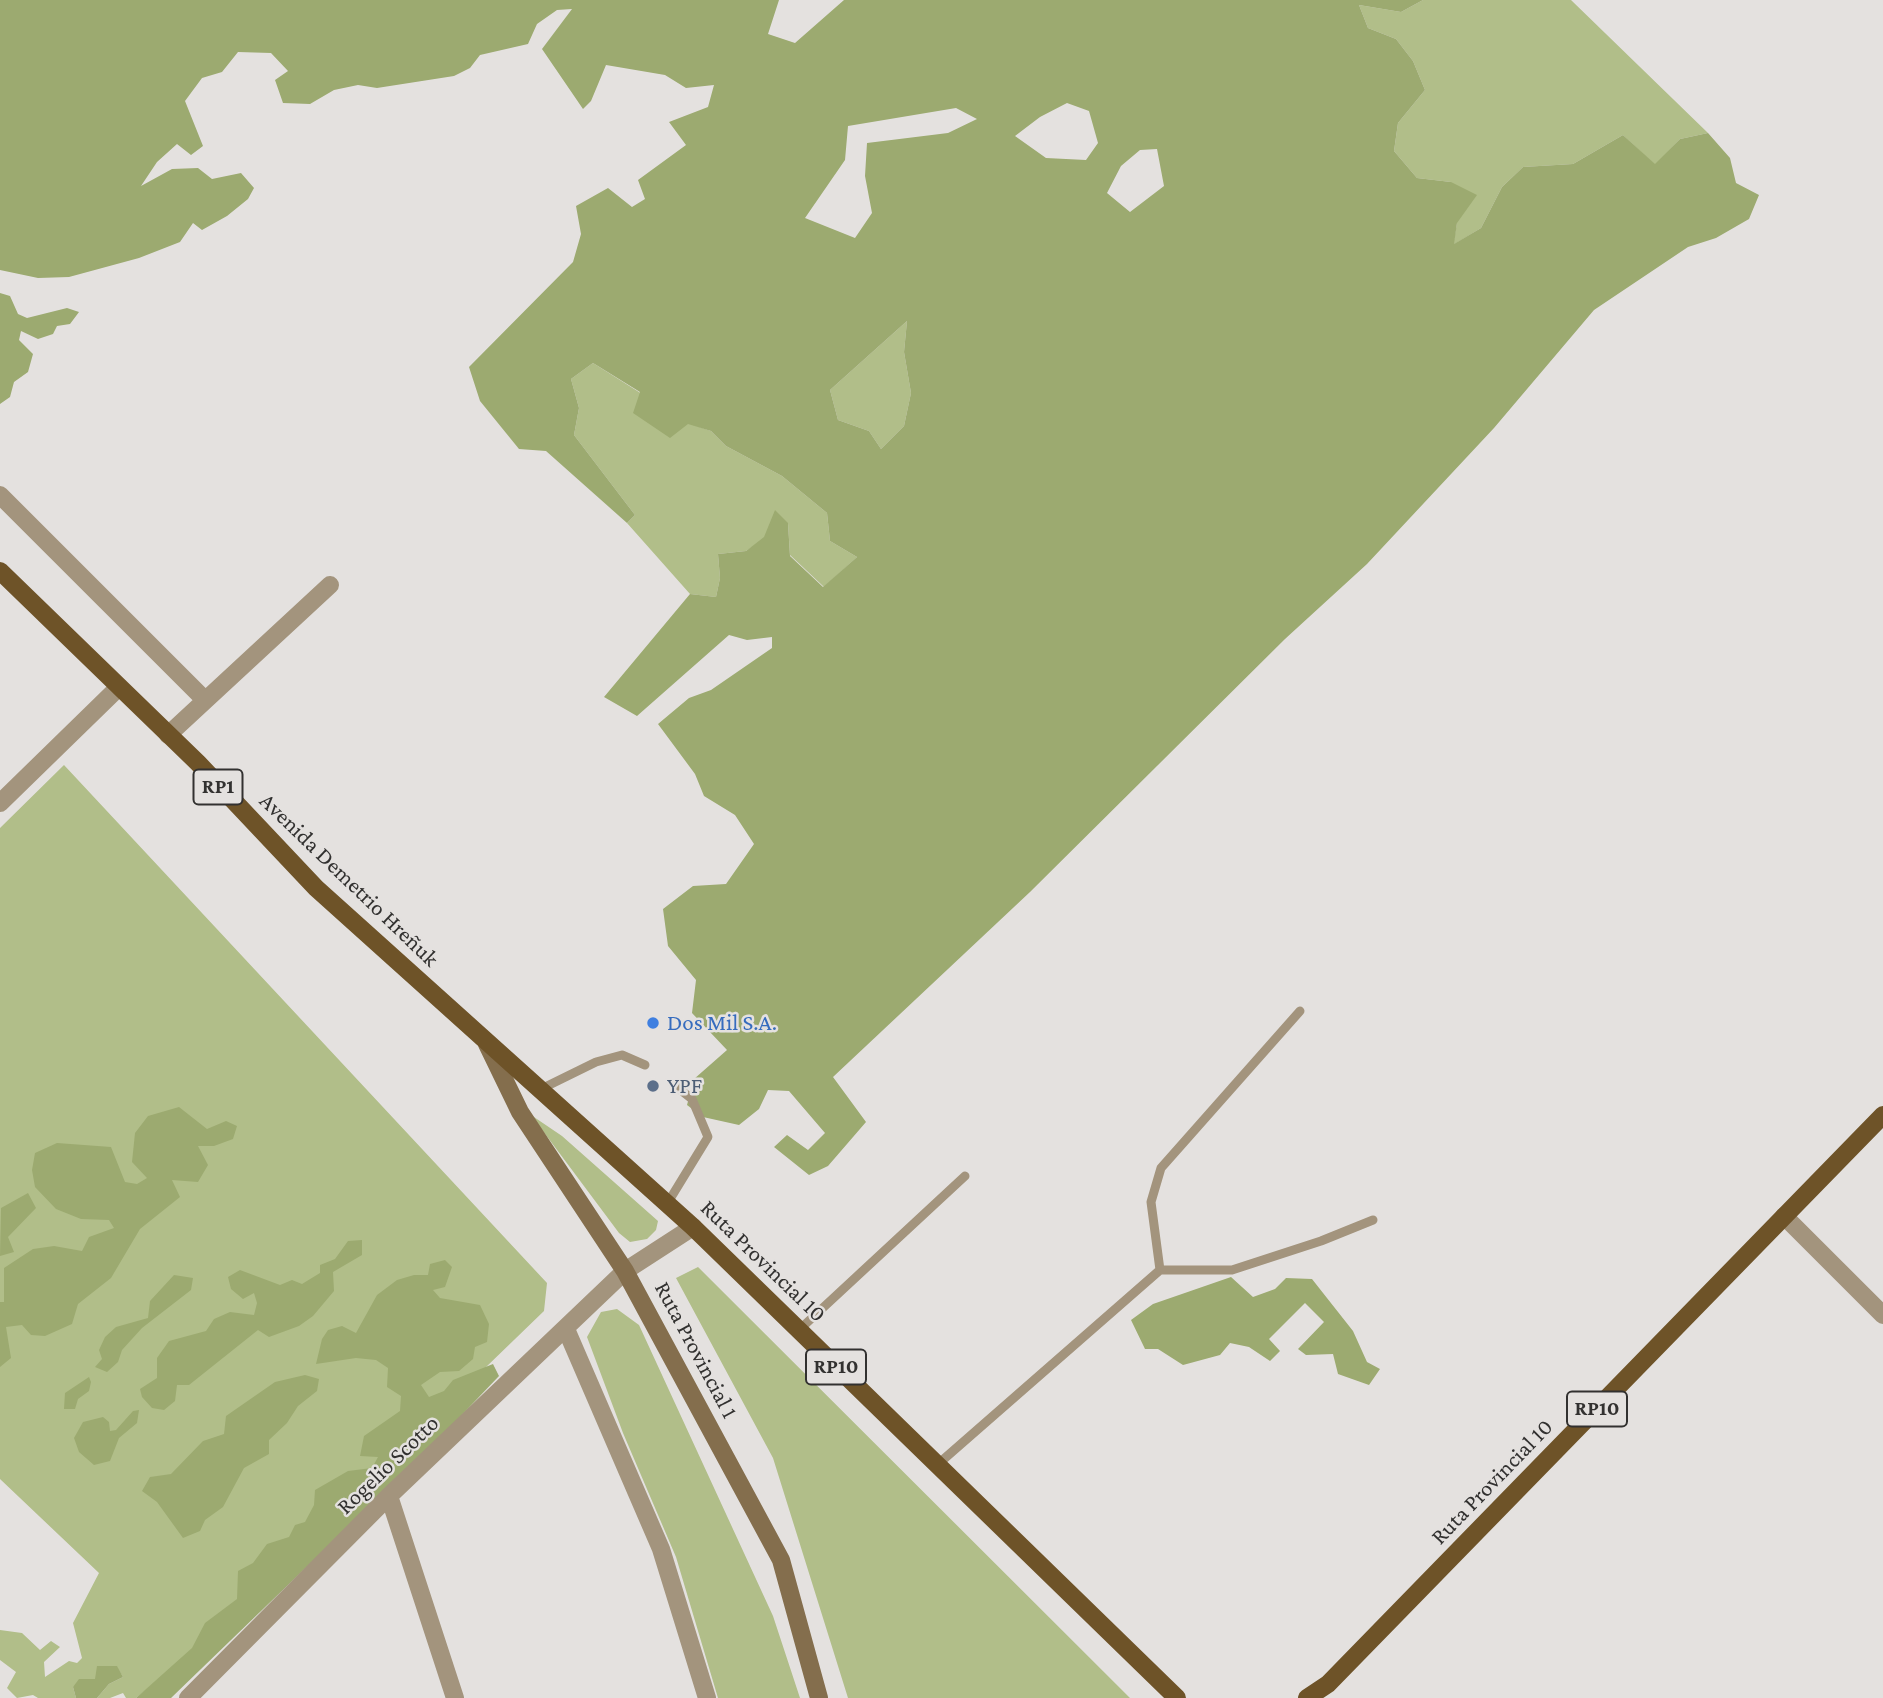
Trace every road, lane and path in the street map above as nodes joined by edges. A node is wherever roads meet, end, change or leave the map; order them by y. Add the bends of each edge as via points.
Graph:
1 (0, 495) edge
2 (0, 571) edge
3 (330, 585) dead end
4 (120, 687) junction
5 (205, 700) junction
6 (168, 736) junction
7 (0, 803) edge
8 (1300, 1011) dead end
9 (487, 1045) junction
10 (645, 1065) dead end
11 (673, 1084) dead end
12 (539, 1090) junction
13 (1883, 1115) edge
14 (965, 1176) dead end
15 (667, 1204) junction
16 (1784, 1216) junction
17 (1373, 1220) dead end
18 (694, 1227) junction
19 (1160, 1270) junction
20 (625, 1271) junction
21 (1883, 1315) edge
22 (566, 1329) junction
23 (799, 1330) junction
24 (937, 1465) junction
25 (389, 1496) junction
26 (188, 1698) edge
27 (455, 1698) edge
28 (707, 1698) edge
29 (819, 1698) edge
30 (1178, 1698) edge
31 (1307, 1698) edge

1 - 5 street
2 - 4 main road, Avenida Demetrio Hreñuk / RP1
3 - 5 street
4 - 6 main road, Avenida Demetrio Hreñuk / RP1
4 - 7 street
5 - 6 street
6 - 9 main road, Avenida Demetrio Hreñuk / RP1 via 316,888
8 - 19 lane via 1161,1168 1151,1202
9 - 12 main road, Ruta Provincial 10 / RP10
9 - 20 main road, Ruta Provincial 1 / RP1 via 520,1112
10 - 12 lane via 622,1055 596,1062
11 - 15 lane via 692,1098 708,1137
12 - 15 main road, Ruta Provincial 10 / RP10
13 - 16 main road, Ruta Provincial 10 / RP10
14 - 23 lane
15 - 18 main road, Ruta Provincial 10 / RP10
16 - 21 street
16 - 31 main road, Ruta Provincial 10 / RP10 via 1328,1684
17 - 19 lane via 1232,1270
18 - 20 street, Rogelio Scotto
18 - 23 main road, Ruta Provincial 10 / RP10
19 - 24 lane
20 - 22 street, Rogelio Scotto
20 - 29 main road, Ruta Provincial 1 / RP1 via 781,1560
22 - 25 street, Rogelio Scotto
22 - 28 street via 661,1549
23 - 24 main road, Ruta Provincial 10 / RP10
24 - 30 main road, Ruta Provincial 10 / RP10
25 - 26 street, Rogelio Scotto
25 - 27 street

